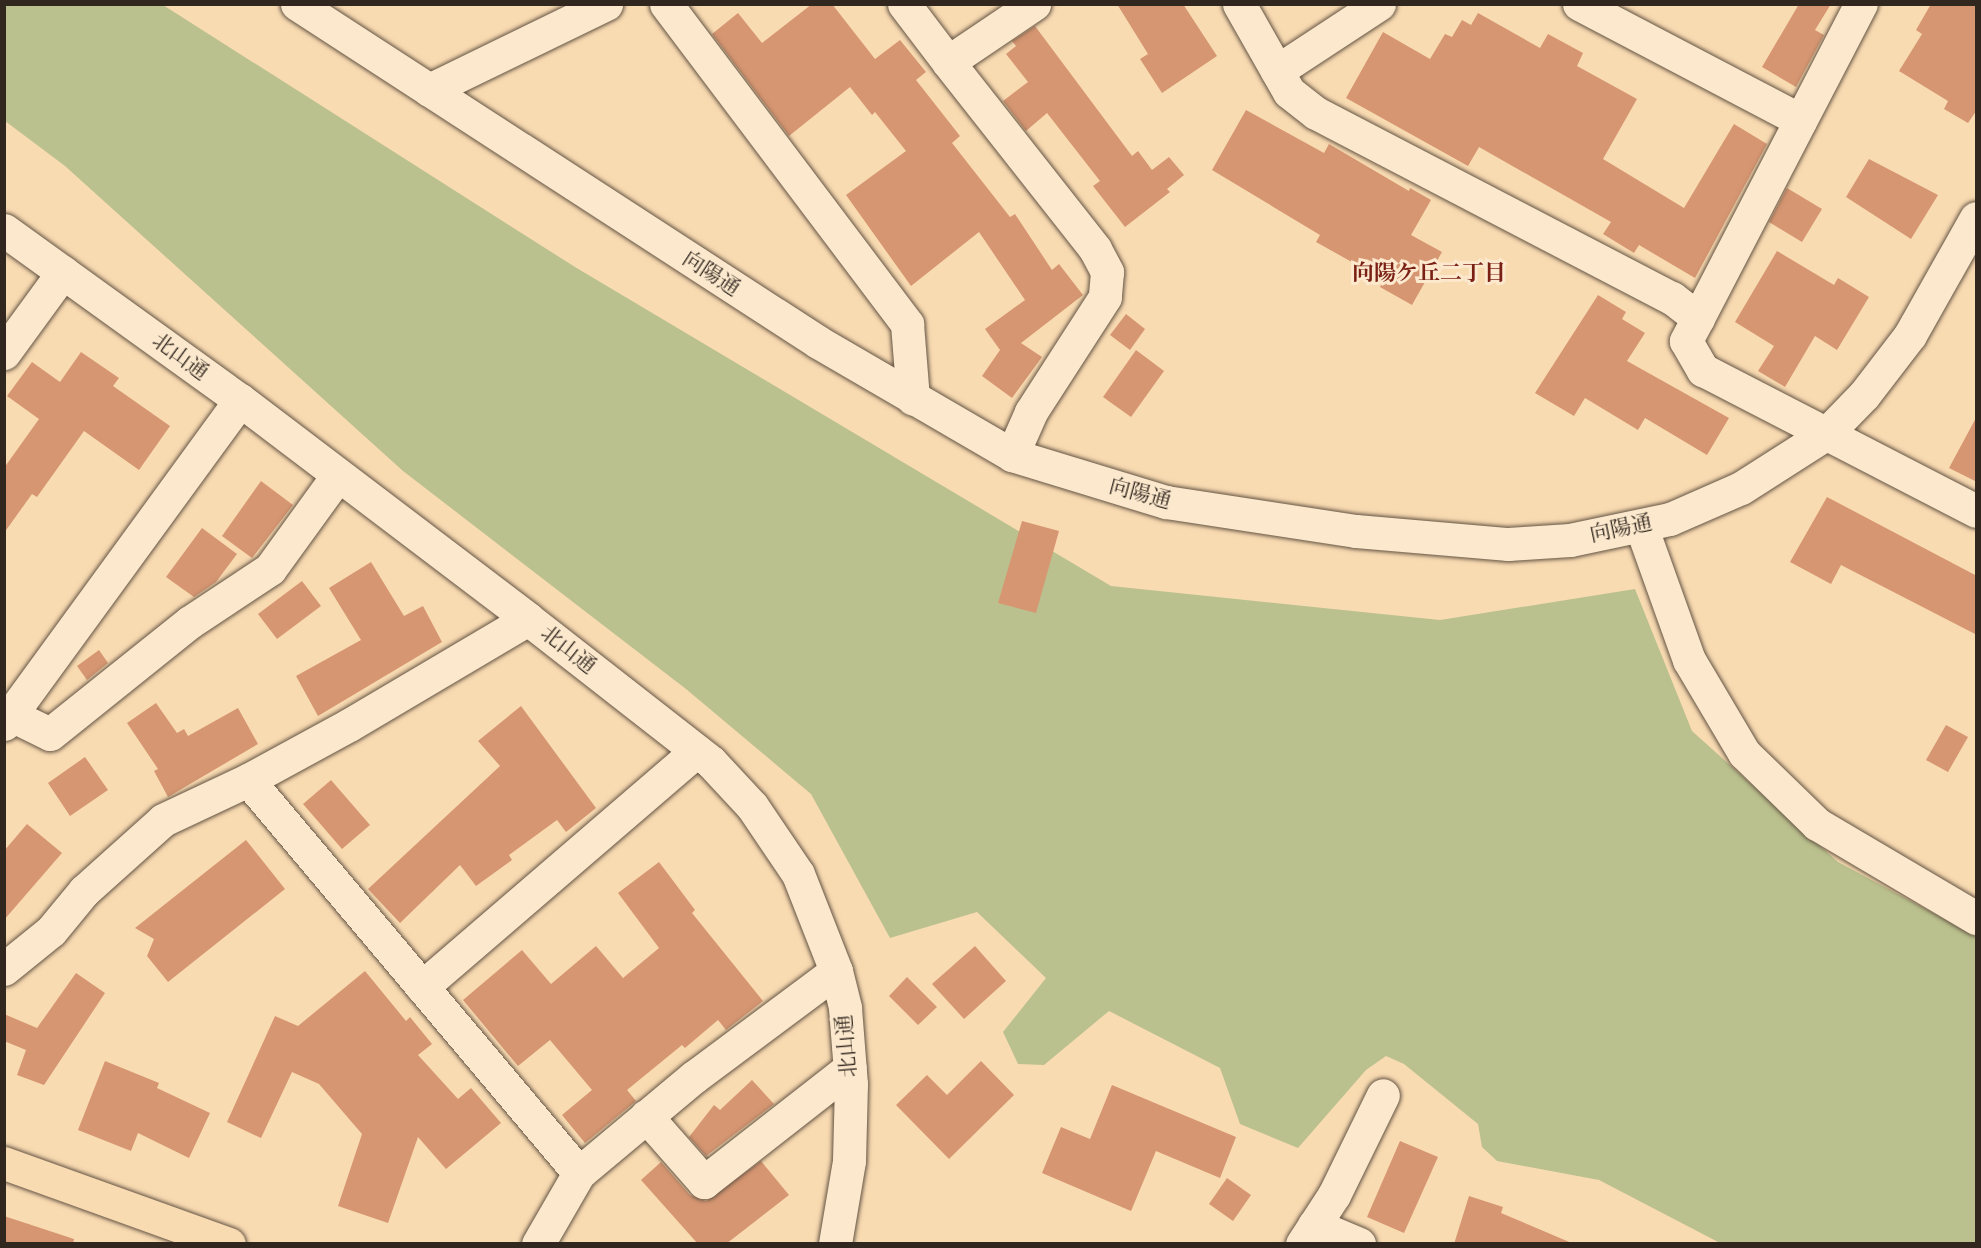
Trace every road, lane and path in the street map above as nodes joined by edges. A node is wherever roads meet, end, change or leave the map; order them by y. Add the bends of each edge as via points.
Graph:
1 (297, 4) edge
2 (666, 4) edge
3 (904, 4) edge
4 (1034, 4) edge
5 (1239, 4) edge
6 (1380, 4) edge
7 (1580, 4) edge
8 (1861, 4) edge
9 (605, 5) edge
10 (948, 62) junction
11 (1277, 71) junction
12 (429, 90) junction
13 (1800, 120) junction
14 (1977, 218) edge
15 (4, 230) edge
16 (63, 272) junction
17 (1698, 318) junction
18 (4, 353) edge
19 (913, 399) junction
20 (240, 400) junction
21 (1827, 433) junction
22 (1012, 455) junction
23 (338, 475) junction
24 (1977, 511) edge
25 (1641, 526) junction
26 (528, 619) junction
27 (8, 719) edge
28 (696, 751) junction
29 (248, 780) junction
30 (1977, 918) edge
31 (4, 969) edge
32 (836, 971) junction
33 (422, 987) junction
34 (850, 1068) junction
35 (1383, 1095) dead end
36 (646, 1116) junction
37 (4, 1163) edge
38 (579, 1173) junction
39 (1308, 1234) edge
40 (229, 1244) edge
41 (538, 1244) edge
42 (835, 1244) edge
43 (1359, 1244) edge

1 - 12 street, 向陽通
2 - 19 street via 907,324
3 - 10 street
4 - 10 street
5 - 11 street
6 - 11 street
7 - 13 street
8 - 13 street
9 - 12 street
10 - 22 street via 1095,249 1107,272 1105,297 1031,412
11 - 17 street via 1288,92 1316,113 1672,298
12 - 19 street, 向陽通 via 639,228
13 - 17 street
14 - 21 street, 向陽通 via 1910,335 1864,396
15 - 16 street, 北山通
16 - 18 street
16 - 20 street, 北山通
17 - 21 street via 1686,341 1702,370
19 - 22 street, 向陽通
20 - 23 street, 北山通
20 - 27 street
21 - 24 street
21 - 25 street, 向陽通 via 1741,488 1670,519
22 - 25 street, 向陽通 via 1166,502 1356,531 1508,544 1570,540
23 - 26 street, 北山通
23 - 27 street via 270,569 190,622 50,734
25 - 30 street via 1689,660 1744,753 1817,824
26 - 28 street, 北山通
26 - 29 street
28 - 32 street, 北山通 via 725,777 774,834 798,874
28 - 33 street
29 - 31 street via 163,820 84,891 51,931
29 - 33 street
32 - 34 street, 北山通
32 - 36 street
33 - 38 street
34 - 36 street via 704,1182
34 - 42 street, 北山通 via 849,1161
35 - 39 street via 1334,1195
36 - 38 street
37 - 40 main road
38 - 41 street
39 - 43 street

